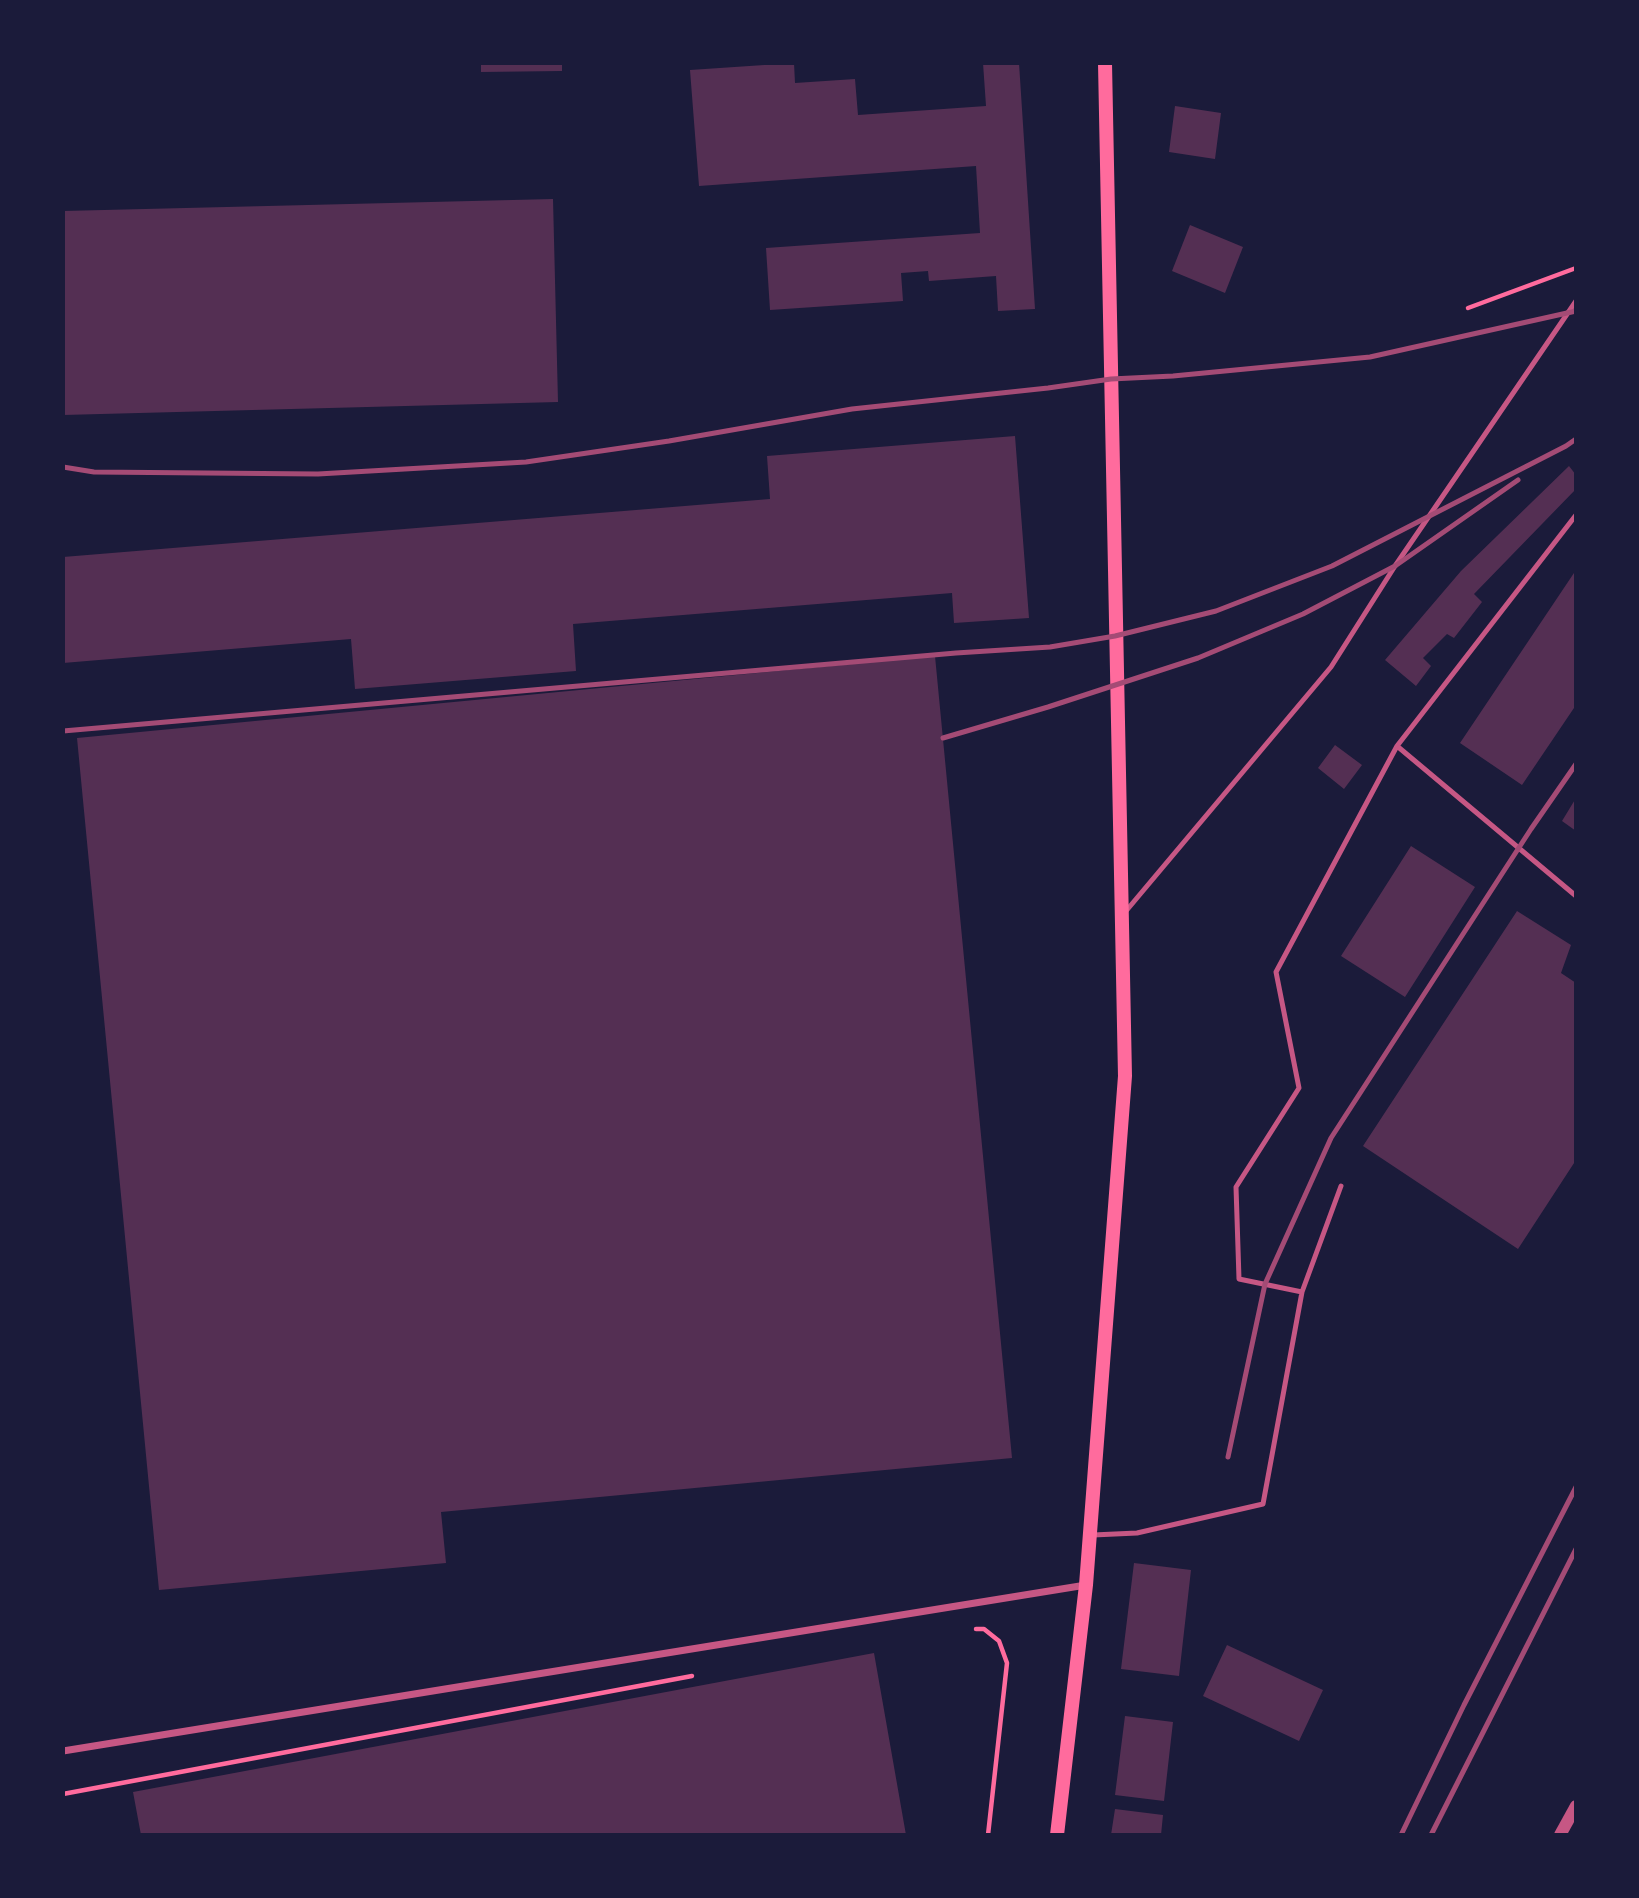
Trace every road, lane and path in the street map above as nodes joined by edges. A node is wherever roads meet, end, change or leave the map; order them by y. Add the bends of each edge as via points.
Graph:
1 (1105, 63) edge
2 (1576, 268) edge
3 (1576, 301) edge
4 (1468, 309) dead end
5 (1576, 515) edge
6 (1397, 746) junction
7 (1576, 896) edge
8 (1121, 916) junction
9 (1341, 1186) dead end
10 (1302, 1292) junction
11 (1089, 1535) junction
12 (1086, 1585) junction
13 (971, 1629) dead end
14 (699, 1675) dead end
15 (63, 1751) edge
16 (63, 1794) edge
17 (1576, 1805) edge
18 (988, 1835) edge
19 (1057, 1835) edge
20 (1560, 1835) edge

1 - 8 main road
2 - 4 path
3 - 8 lane via 1331,667
5 - 6 lane
6 - 7 lane
6 - 10 lane via 1276,972 1299,1088 1236,1187 1239,1279
8 - 11 main road via 1125,1076
9 - 10 lane
10 - 11 lane via 1263,1504 1137,1533
11 - 12 main road
12 - 15 street
12 - 19 main road
13 - 18 path via 984,1629 999,1641 1007,1663
14 - 16 path
17 - 20 street

